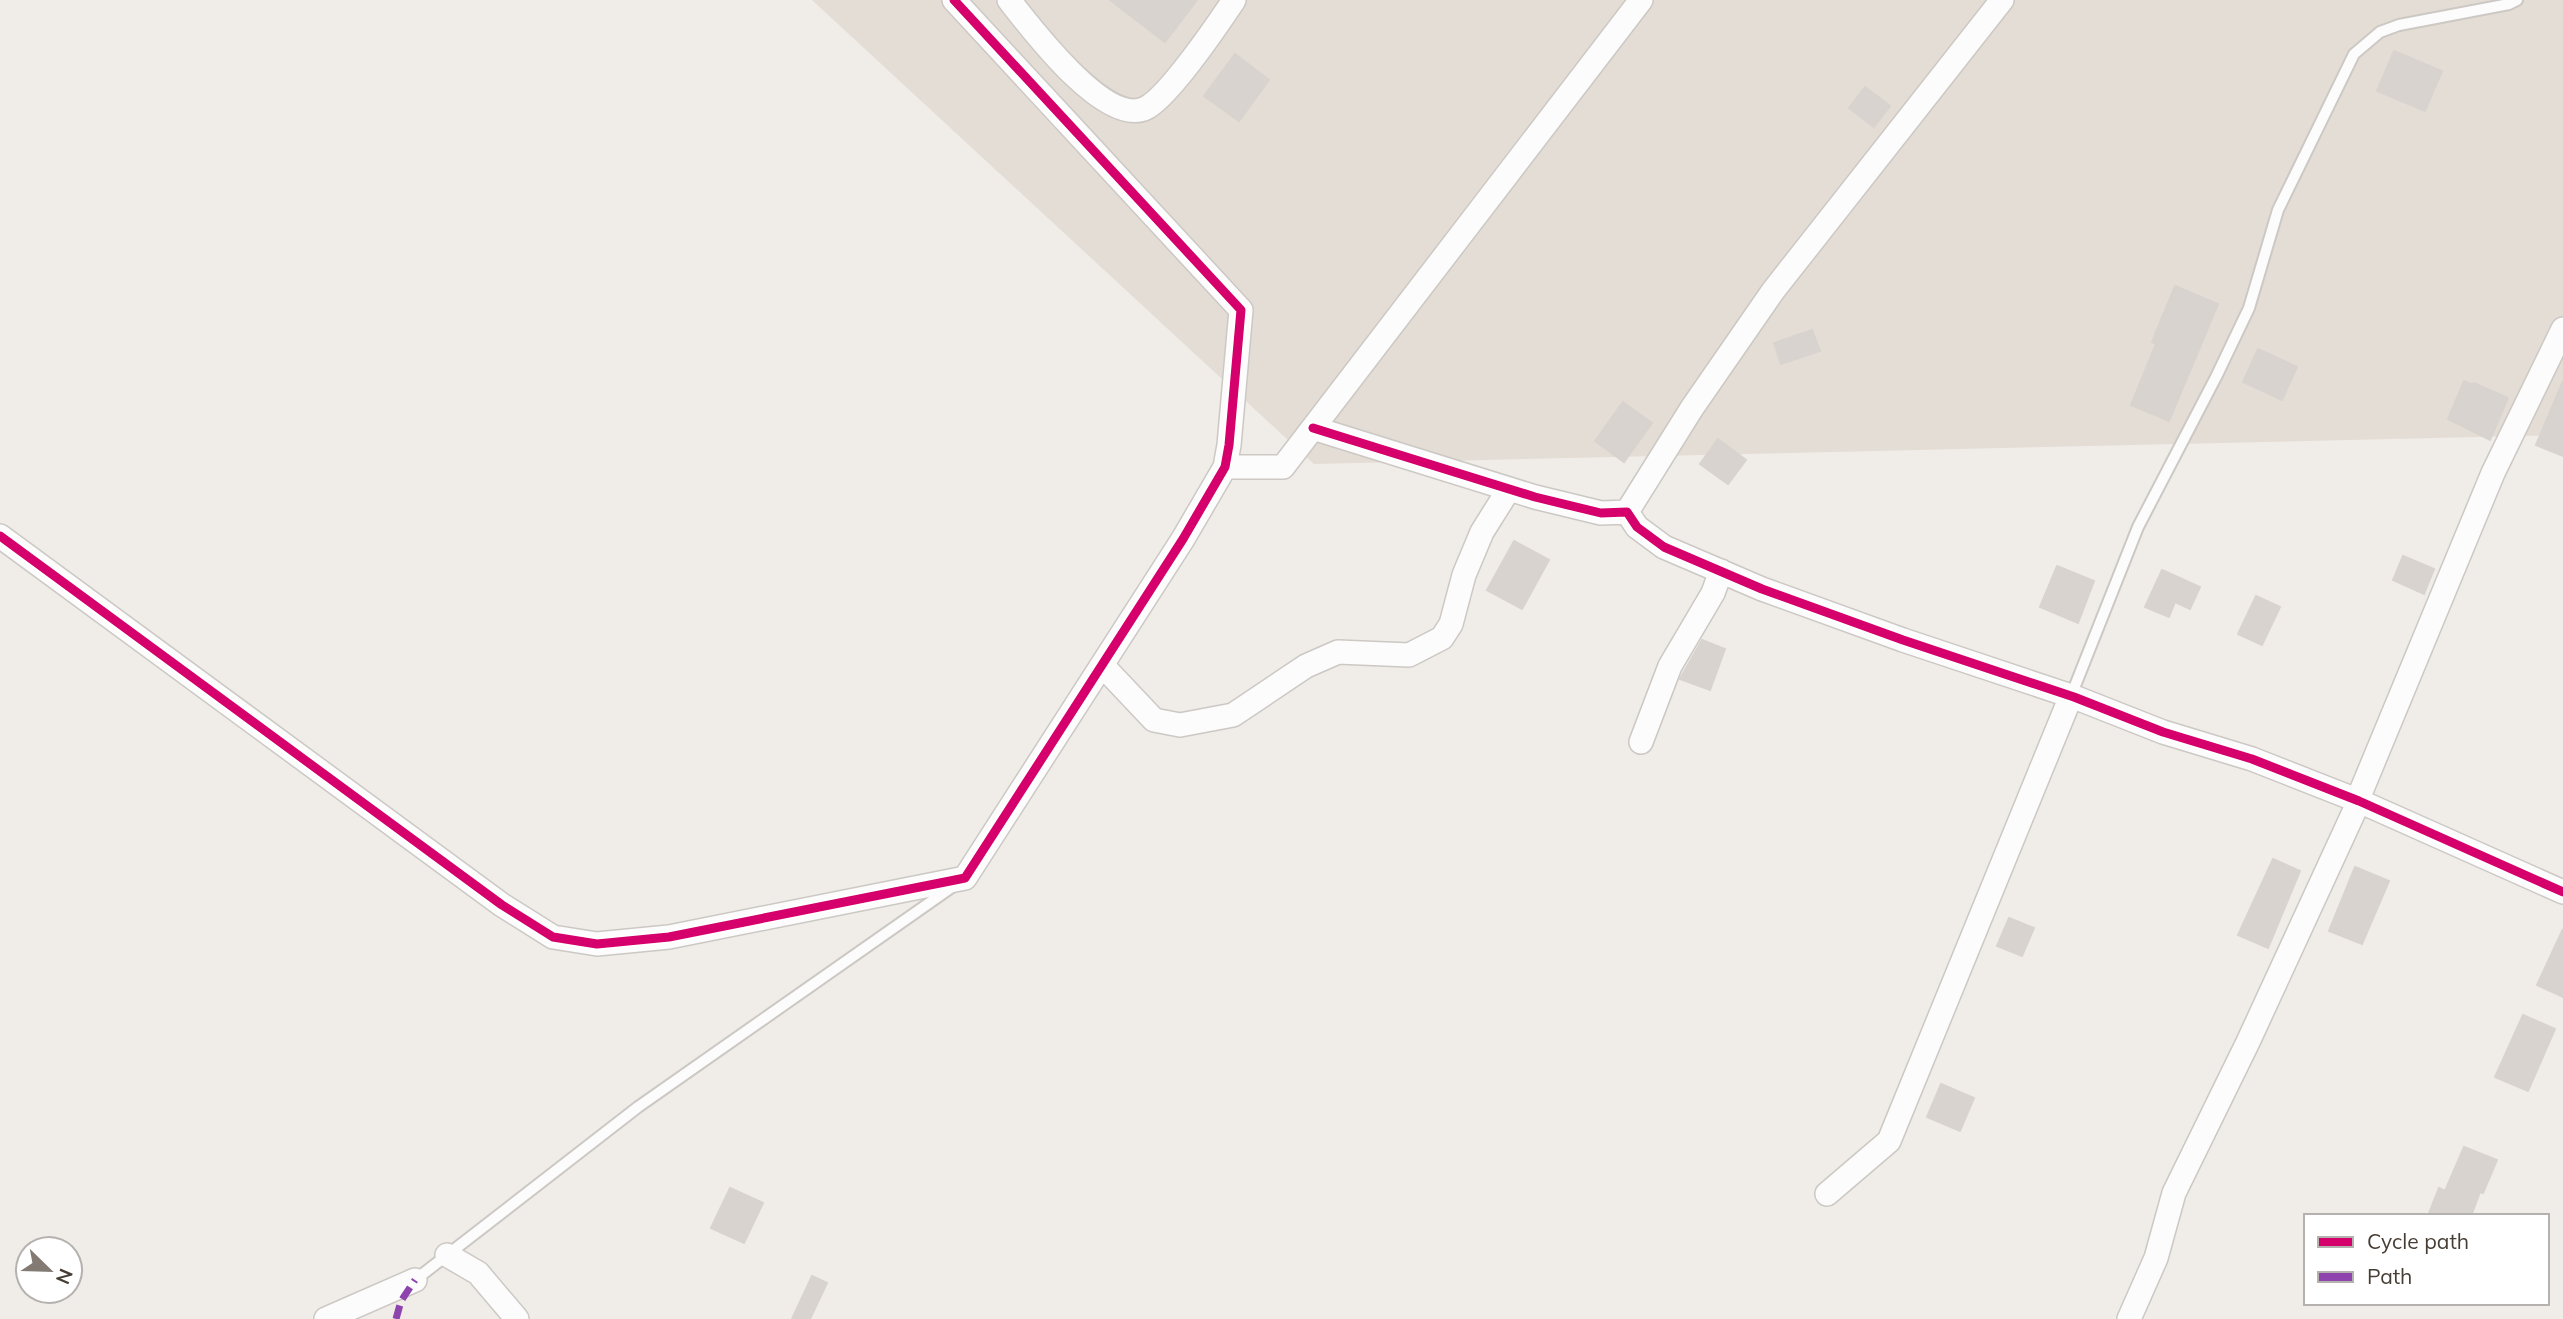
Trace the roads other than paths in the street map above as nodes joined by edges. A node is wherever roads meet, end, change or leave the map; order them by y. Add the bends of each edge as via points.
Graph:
1 (954, 0) edge
2 (1009, 0) edge
3 (1234, 0) edge
4 (1641, 0) edge
5 (2002, 0) edge
6 (2516, 0) edge
7 (2563, 329) edge
8 (1313, 428) junction
9 (1225, 467) junction
10 (1509, 489) junction
11 (1627, 512) junction
12 (0, 536) edge
13 (1721, 571) junction
14 (1102, 666) junction
15 (2071, 696) junction
16 (1641, 741) dead end
17 (2357, 804) junction
18 (965, 878) junction
19 (2563, 892) edge
20 (1827, 1194) dead end
21 (447, 1255) junction
22 (415, 1280) joint
23 (326, 1319) edge
24 (517, 1319) edge
25 (2129, 1319) edge

1 - 9 street via 1241,310
2 - 3 street via 1083,85 1127,111 1145,108 1168,87
4 - 8 street
5 - 11 street via 1773,290
6 - 15 lane via 2399,25 2379,32 2354,54 2278,209 2249,308 2138,527
7 - 17 street via 2493,472
8 - 9 street via 1283,467
8 - 10 street
9 - 14 street
10 - 11 street via 1601,513
10 - 14 street via 1482,532 1451,624 1442,638 1409,655 1338,652 1306,666 1233,715 1180,725 1154,720
11 - 13 street via 1637,527 1664,547
12 - 18 street via 490,897 553,937 597,943 670,937
13 - 15 street via 1903,640
13 - 16 street via 1670,666
14 - 18 street
15 - 17 street via 2252,760
15 - 20 street via 1889,1141
17 - 19 street
17 - 25 street via 2174,1193 2156,1258
18 - 21 lane via 638,1107
21 - 22 lane
21 - 24 street via 478,1273
22 - 23 street

